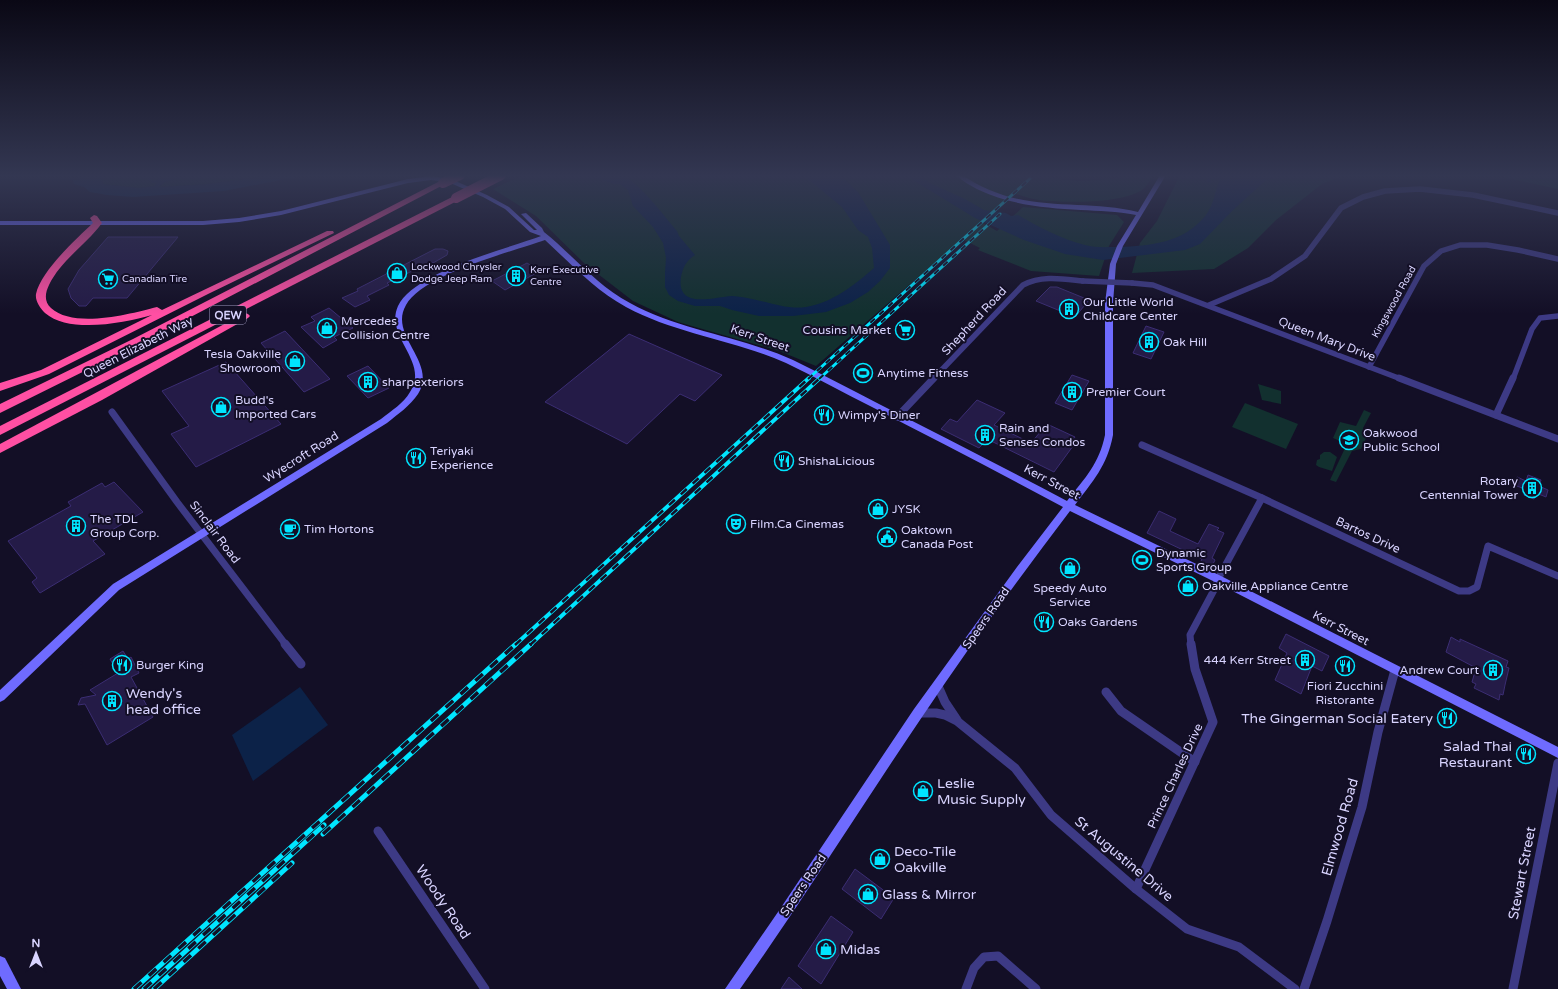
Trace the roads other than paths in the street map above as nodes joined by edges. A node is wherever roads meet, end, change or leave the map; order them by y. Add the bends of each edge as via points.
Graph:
1 (59, 221) edge
2 (95, 221) edge
3 (137, 221) edge
4 (225, 221) edge
5 (358, 221) edge
6 (370, 221) edge
7 (412, 221) edge
8 (413, 221) edge
9 (522, 221) edge
10 (532, 221) edge
11 (1135, 221) edge
12 (1331, 221) edge
13 (0, 223) edge
14 (544, 235) junction
15 (1558, 259) edge
16 (1083, 281) joint
17 (205, 292) junction
18 (1209, 305) junction
19 (1558, 316) edge
20 (1369, 367) junction
21 (0, 387) edge
22 (0, 409) edge
23 (112, 412) dead end
24 (1496, 416) junction
25 (897, 417) junction
26 (0, 431) edge
27 (1558, 439) edge
28 (1142, 445) dead end
29 (0, 449) edge
30 (1262, 498) junction
31 (1069, 506) junction
32 (201, 533) junction
33 (1558, 576) edge
34 (1218, 579) junction
35 (301, 664) dead end
36 (1395, 670) junction
37 (938, 686) junction
38 (1106, 692) dead end
39 (0, 697) edge
40 (918, 714) junction
41 (957, 721) junction
42 (1558, 753) edge
43 (1195, 762) junction
44 (1558, 763) edge
45 (378, 831) dead end
46 (1136, 889) junction
47 (0, 963) edge
48 (14, 989) edge
49 (485, 989) edge
50 (732, 989) edge
51 (966, 989) edge
52 (1036, 989) edge
53 (1295, 989) edge
54 (1304, 989) edge
55 (1513, 989) edge

1 - 13 main road
2 - 17 highway via 44,284 42,302 48,312 59,318 82,322 112,321 154,311
3 - 4 main road, Kerr Street
5 - 17 highway
6 - 22 highway, Queen Elizabeth Way / QEW
7 - 26 highway, Queen Elizabeth Way / QEW
8 - 29 highway via 344,262
9 - 14 main road, Kerr Street via 532,230
10 - 14 main road, Kerr Street
11 - 31 main road, Speers Road via 1120,246 1112,274 1109,303 1109,435 1106,450 1099,466
12 - 18 street via 1306,256 1271,279
14 - 25 main road, Kerr Street via 614,297 645,314 768,352
14 - 32 main road, Wyecroft Road via 434,278 417,289 402,307 398,320 420,371 415,391 406,403 384,421
15 - 20 street, Kingswood Road via 1488,245 1467,244 1434,255 1420,272
16 - 18 street, Queen Mary Drive, bridge via 1157,286
16 - 25 street, Shepherd Road via 1038,279 1023,285
17 - 21 highway via 45,372
18 - 20 street, Queen Mary Drive
19 - 24 street via 1540,318 1532,329
20 - 24 street, Queen Mary Drive
23 - 32 street, Sinclair Road
24 - 27 street, Queen Mary Drive
25 - 31 main road, Kerr Street
28 - 30 street, Bartos Drive
30 - 33 street, Bartos Drive via 1459,591 1470,591 1477,587 1488,546
30 - 34 street, Prince Charles Drive
31 - 34 main road, Kerr Street
31 - 37 main road, Speers Road
32 - 35 street, Sinclair Road
32 - 39 main road, Wyecroft Road via 116,587
34 - 36 main road, Kerr Street
34 - 43 street, Prince Charles Drive via 1190,635 1195,669 1213,722
36 - 42 main road, Kerr Street
36 - 54 street, Elmwood Road via 1378,732 1362,807
37 - 40 main road, Speers Road
37 - 41 street, St Augustine Drive
38 - 43 street via 1121,711
40 - 41 street, St Augustine Drive via 945,715
40 - 50 main road, Speers Road
41 - 46 street, St Augustine Drive via 1015,768 1051,815
43 - 46 street, Prince Charles Drive
44 - 55 street, Stewart Street
45 - 49 street, Woody Road
46 - 53 street, St Augustine Drive via 1187,929 1239,947
47 - 48 main road
51 - 52 street via 974,968 984,957 998,956

